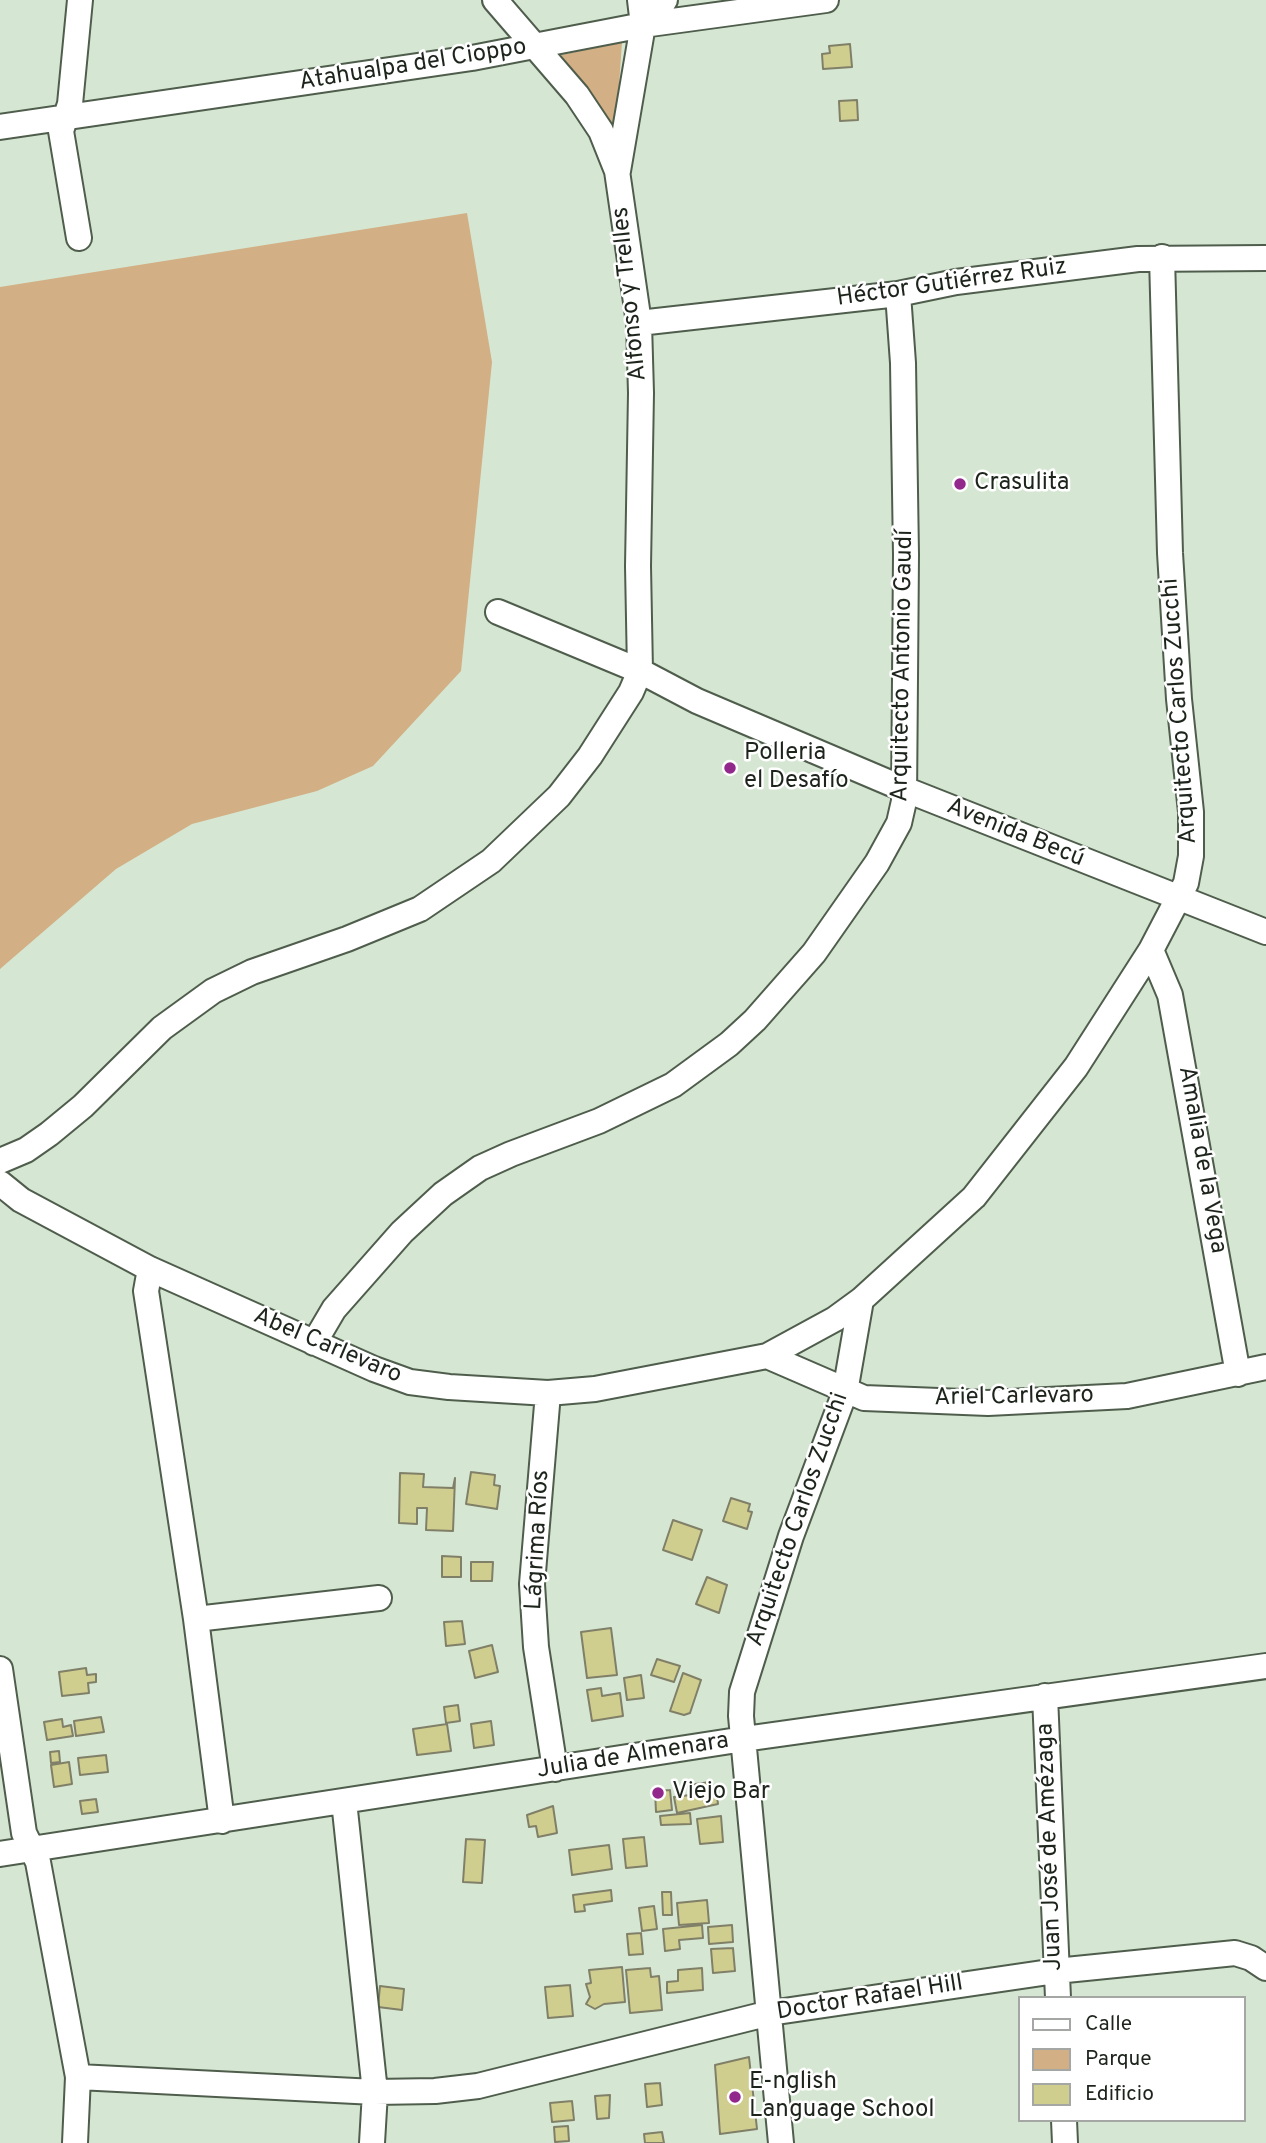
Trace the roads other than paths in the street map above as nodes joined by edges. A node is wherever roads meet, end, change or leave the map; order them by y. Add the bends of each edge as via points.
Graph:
1 (80, 0) edge
2 (495, 0) edge
3 (640, 0) edge
4 (665, 0) edge
5 (826, 0) edge
6 (643, 25) junction
7 (538, 47) junction
8 (66, 118) junction
9 (0, 127) edge
10 (617, 171) junction
11 (79, 238) dead end
12 (1162, 257) junction
13 (1266, 258) edge
14 (898, 294) junction
15 (639, 323) junction
16 (498, 612) dead end
17 (640, 671) junction
18 (904, 789) junction
19 (1177, 899) junction
20 (1266, 932) edge
21 (1150, 950) junction
22 (0, 1161) edge
23 (0, 1183) edge
24 (150, 1269) junction
25 (861, 1300) junction
26 (314, 1343) junction
27 (767, 1356) junction
28 (1266, 1367) edge
29 (1238, 1374) junction
30 (845, 1392) junction
31 (548, 1393) junction
32 (379, 1598) dead end
33 (196, 1619) junction
34 (1266, 1666) edge
35 (0, 1669) edge
36 (1045, 1696) junction
37 (744, 1739) junction
38 (555, 1769) junction
39 (344, 1801) junction
40 (222, 1821) junction
41 (32, 1849) junction
42 (0, 1854) edge
43 (1266, 1968) edge
44 (1056, 1971) junction
45 (1058, 1996) edge
46 (770, 2013) junction
47 (78, 2077) junction
48 (375, 2092) junction
49 (1064, 2122) edge
50 (75, 2143) edge
51 (372, 2143) edge
52 (781, 2143) edge
53 (1065, 2143) edge

1 - 8 street
2 - 7 street, Alfonso y Trelles
3 - 6 street
4 - 6 street
5 - 6 street, Atahualpa del Cioppo
6 - 7 street, Atahualpa del Cioppo
6 - 10 street
7 - 8 street, Atahualpa del Cioppo
7 - 10 street, Alfonso y Trelles via 601,131
8 - 9 street, Atahualpa del Cioppo
8 - 11 street via 61,131
10 - 15 street, Alfonso y Trelles
12 - 13 street, Héctor Gutiérrez Ruiz
12 - 14 street, Héctor Gutiérrez Ruiz via 981,278
12 - 19 street, Arquitecto Carlos Zucchi via 1170,553 1191,812 1191,856
14 - 15 street, Héctor Gutiérrez Ruiz
14 - 18 street, Arquitecto Antonio Gaudí via 906,466
15 - 17 street, Alfonso y Trelles
16 - 17 street, Avenida Becú
17 - 18 street, Avenida Becú via 697,701
17 - 22 street via 619,714 559,796 491,861 420,909 213,991 162,1028 49,1134
18 - 19 street, Avenida Becú
18 - 26 street, Arquitecto Antonio Gaudí via 899,823 877,863 814,953 755,1020 673,1085 599,1121 491,1164 443,1194 402,1232 334,1309
19 - 20 street, Avenida Becú
19 - 21 street, Arquitecto Carlos Zucchi
21 - 25 street, Arquitecto Carlos Zucchi via 1076,1067 974,1197
21 - 29 street, Amalia de la Vega via 1170,995
23 - 24 street, Abel Carlevaro via 21,1200
24 - 26 street, Abel Carlevaro
24 - 33 street via 145,1291
25 - 27 street, Arquitecto Carlos Zucchi
25 - 30 street, Arquitecto Carlos Zucchi
26 - 31 street, Abel Carlevaro via 410,1382
27 - 30 street, Ariel Carlevaro
27 - 31 street, Abel Carlevaro via 640,1382
28 - 29 street, Ariel Carlevaro
29 - 30 street, Ariel Carlevaro via 1127,1396 988,1403 864,1398
30 - 37 street, Arquitecto Carlos Zucchi via 755,1646 742,1692
31 - 38 street, Lágrima Ríos via 532,1584 536,1647
32 - 33 street
33 - 40 street
34 - 36 street, Julia de Almenara
35 - 41 street via 24,1833
36 - 37 street, Julia de Almenara
36 - 44 street, Juan José de Amézaga
37 - 38 street, Julia de Almenara
37 - 46 street, Arquitecto Carlos Zucchi
38 - 39 street, Julia de Almenara
39 - 40 street, Julia de Almenara
39 - 48 street
40 - 41 street, Julia de Almenara
41 - 42 street, Julia de Almenara
41 - 47 street
43 - 44 street, Doctor Rafael Hill via 1235,1953
44 - 45 street, Juan José de Amézaga
44 - 46 street, Doctor Rafael Hill
46 - 48 street, Doctor Rafael Hill via 478,2086
46 - 52 street, Arquitecto Carlos Zucchi
47 - 48 street, Doctor Rafael Hill
47 - 50 street
48 - 51 street
49 - 53 street

